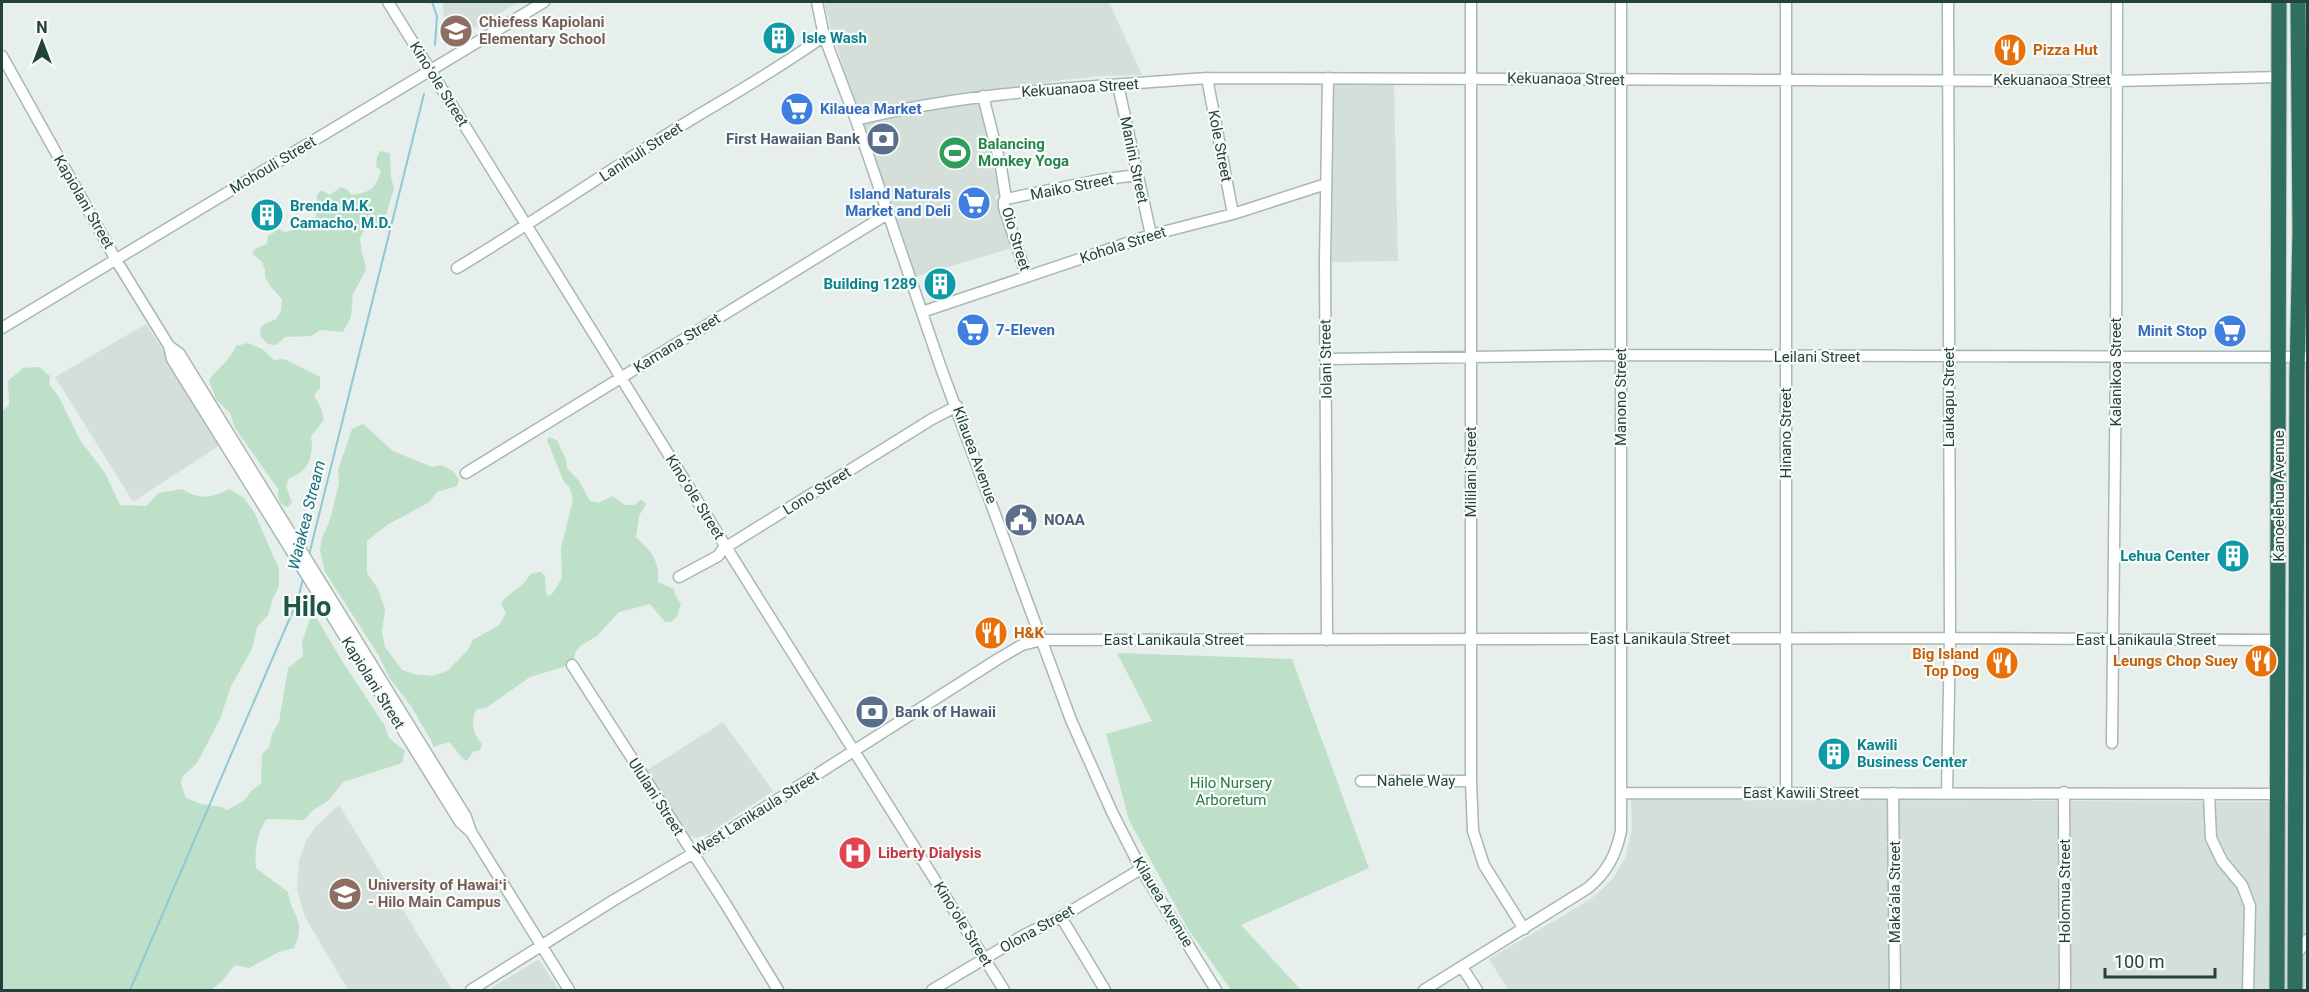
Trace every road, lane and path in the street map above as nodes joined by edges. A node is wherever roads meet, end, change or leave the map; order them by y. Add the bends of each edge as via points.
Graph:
1 (388, 2) edge
2 (544, 2) edge
3 (817, 2) edge
4 (1471, 2) edge
5 (1621, 2) edge
6 (1786, 2) edge
7 (1948, 2) edge
8 (2117, 2) edge
9 (2279, 2) edge
10 (2298, 2) edge
11 (824, 36) junction
12 (2, 56) edge
13 (431, 70) junction
14 (2279, 77) junction
15 (2303, 77) edge
16 (1207, 78) junction
17 (1328, 78) junction
18 (1471, 79) junction
19 (1621, 80) junction
20 (1948, 80) junction
21 (1786, 81) junction
22 (2116, 81) junction
23 (1118, 85) junction
24 (983, 96) junction
25 (856, 120) junction
26 (1137, 175) junction
27 (1326, 184) junction
28 (1006, 199) junction
29 (889, 213) junction
30 (1233, 214) junction
31 (527, 226) junction
32 (1151, 235) junction
33 (116, 260) junction
34 (457, 268) dead end
35 (1027, 277) junction
36 (922, 312) junction
37 (2, 328) edge
38 (170, 346) junction
39 (1621, 355) junction
40 (1786, 357) junction
41 (2116, 357) junction
42 (2279, 357) junction
43 (2302, 357) edge
44 (1327, 358) junction
45 (1471, 358) junction
46 (1948, 358) junction
47 (622, 377) junction
48 (957, 406) junction
49 (466, 473) dead end
50 (726, 547) junction
51 (679, 577) dead end
52 (1950, 638) junction
53 (1472, 639) junction
54 (1042, 640) junction
55 (1327, 640) junction
56 (1623, 640) junction
57 (1785, 640) junction
58 (2112, 640) junction
59 (2278, 640) junction
60 (2304, 645) edge
61 (572, 666) dead end
62 (2112, 743) dead end
63 (854, 752) junction
64 (2296, 774) junction
65 (1361, 781) dead end
66 (1471, 781) junction
67 (2064, 792) junction
68 (1623, 793) junction
69 (1786, 793) junction
70 (1893, 793) junction
71 (1947, 793) junction
72 (2209, 794) junction
73 (2278, 794) junction
74 (2296, 816) junction
75 (471, 832) junction
76 (692, 854) junction
77 (1141, 869) junction
78 (1061, 917) junction
79 (2301, 928) edge
80 (1524, 929) junction
81 (2307, 939) edge
82 (541, 946) junction
83 (2296, 955) junction
84 (985, 958) junction
85 (1462, 967) junction
86 (471, 990) edge
87 (569, 990) edge
88 (778, 990) edge
89 (932, 990) edge
90 (1004, 990) edge
91 (1106, 990) edge
92 (1216, 990) edge
93 (1424, 990) edge
94 (1477, 990) edge
95 (1895, 990) edge
96 (2065, 990) edge
97 (2248, 990) edge
98 (2277, 990) edge
99 (2295, 990) edge

1 - 13 street, Kinoʻole Street
2 - 13 street, Mohouli Street
3 - 11 street, Kilauea Avenue
4 - 18 street, Mililani Street
5 - 19 street, Manono Street
6 - 21 street, Hinano Street
7 - 20 street, Laukapu Street
8 - 22 street, Kalanikoa Street
9 - 14 highway, Kanoelehua Avenue
10 - 15 highway, Kanoelehua Avenue
11 - 25 street, Kilauea Avenue
11 - 31 street, Lanihuli Street
12 - 33 street, Kapiolani Street
13 - 31 street, Kinoʻole Street
13 - 33 street, Mohouli Street
14 - 15 highway
14 - 22 street, Kekuanaoa Street
14 - 42 highway, Kanoelehua Avenue
15 - 43 highway, Kanoelehua Avenue
16 - 17 street, Kekuanaoa Street
16 - 23 street, Kekuanaoa Street
16 - 30 street, Kole Street
17 - 18 street, Kekuanaoa Street
17 - 27 street, Iolani Street
18 - 19 street, Kekuanaoa Street
18 - 45 street, Mililani Street
19 - 21 street, Kekuanaoa Street
19 - 39 street, Manono Street
20 - 21 street, Kekuanaoa Street
20 - 22 street, Kekuanaoa Street
20 - 46 street, Laukapu Street
21 - 40 street, Hinano Street
22 - 41 street, Kalanikoa Street
23 - 24 street, Kekuanaoa Street via 1081,85
23 - 26 street, Manini Street
24 - 25 street, Kekuanaoa Street
24 - 28 street, Oio Street
25 - 29 street, Kilauea Avenue
26 - 28 street, Maiko Street
26 - 32 street, Manini Street
27 - 30 street, Kohola Street
27 - 44 street, Iolani Street
28 - 35 street, Oio Street via 1004,207
29 - 36 street, Kilauea Avenue
29 - 47 street, Kamana Street
30 - 32 street, Kohola Street
31 - 34 street, Lanihuli Street
31 - 47 street, Kinoʻole Street
32 - 35 street, Kohola Street
33 - 37 street, Mohouli Street
33 - 38 street, Kapiolani Street
35 - 36 street, Kohola Street
36 - 48 street, Kilauea Avenue
38 - 75 street, Kapiolani Street via 179,353 323,584 466,817
38 - 75 street, Kapiolani Street via 172,359 318,596 460,822
39 - 40 street, Leilani Street
39 - 45 street, Leilani Street
39 - 56 street, Manono Street
40 - 46 street, Leilani Street
40 - 57 street, Hinano Street
41 - 42 street, Leilani Street
41 - 46 street, Leilani Street
41 - 58 street, Kalanikoa Street
42 - 43 street, Leilani Street
42 - 59 highway, Kanoelehua Avenue
43 - 60 highway, Kanoelehua Avenue via 2298,616
44 - 45 street, Leilani Street
44 - 55 street, Iolani Street
45 - 53 street, Mililani Street
46 - 52 street, Laukapu Street
47 - 49 street, Kamana Street
47 - 50 street, Kinoʻole Street
48 - 50 street, Lono Street
48 - 54 street, Kilauea Avenue
50 - 51 street, Lono Street via 718,556
50 - 63 street, Kinoʻole Street
52 - 57 street, East Lanikaula Street
52 - 58 street, East Lanikaula Street
52 - 71 street, Laukapu Street
53 - 55 street, East Lanikaula Street
53 - 56 street, East Lanikaula Street
53 - 66 street, Mililani Street
54 - 55 street, East Lanikaula Street
54 - 63 street, West Lanikaula Street via 1022,645 998,659
54 - 77 street, Kilauea Avenue via 1075,731
56 - 57 street, East Lanikaula Street
56 - 68 street, Manono Street
57 - 69 street, Hinano Street
58 - 59 street, East Lanikaula Street
58 - 62 street, Kalanikoa Street
59 - 73 highway, Kanoelehua Avenue
60 - 64 highway, Kanoelehua Avenue
61 - 76 street, Ululani Street
63 - 76 street, West Lanikaula Street
63 - 84 street, Kinoʻole Street
64 - 73 highway via 2292,784
64 - 74 highway, Kanoelehua Avenue
65 - 66 street, Nahele Way
66 - 80 street, Mililani Street via 1473,831 1484,865
67 - 71 street, East Kawili Street
67 - 72 street, East Kawili Street
67 - 96 street, Holomua Street
68 - 69 street, East Kawili Street
68 - 80 street via 1621,831 1608,868 1580,894
69 - 70 street, East Kawili Street
70 - 71 street, East Kawili Street
70 - 95 street, Maka‘ala Street
72 - 73 street, East Kawili Street
72 - 97 street via 2211,838 2222,861 2242,885 2250,906
73 - 74 highway via 2287,798
73 - 98 highway, Kanoelehua Avenue
74 - 79 highway, Kanoelehua Avenue
75 - 82 street, Kapiolani Street
76 - 82 street, West Lanikaula Street
76 - 88 street, Ululani Street
77 - 78 street, Olona Street
77 - 92 street, Kilauea Avenue
78 - 84 street, Olona Street
78 - 91 street
79 - 83 highway, Kanoelehua Avenue
80 - 85 street
81 - 83 street
82 - 86 street, West Lanikaula Street
82 - 87 street, Kapiolani Street
83 - 99 highway, Kanoelehua Avenue
84 - 89 street, Olona Street
84 - 90 street, Kinoʻole Street
85 - 93 street
85 - 94 street

